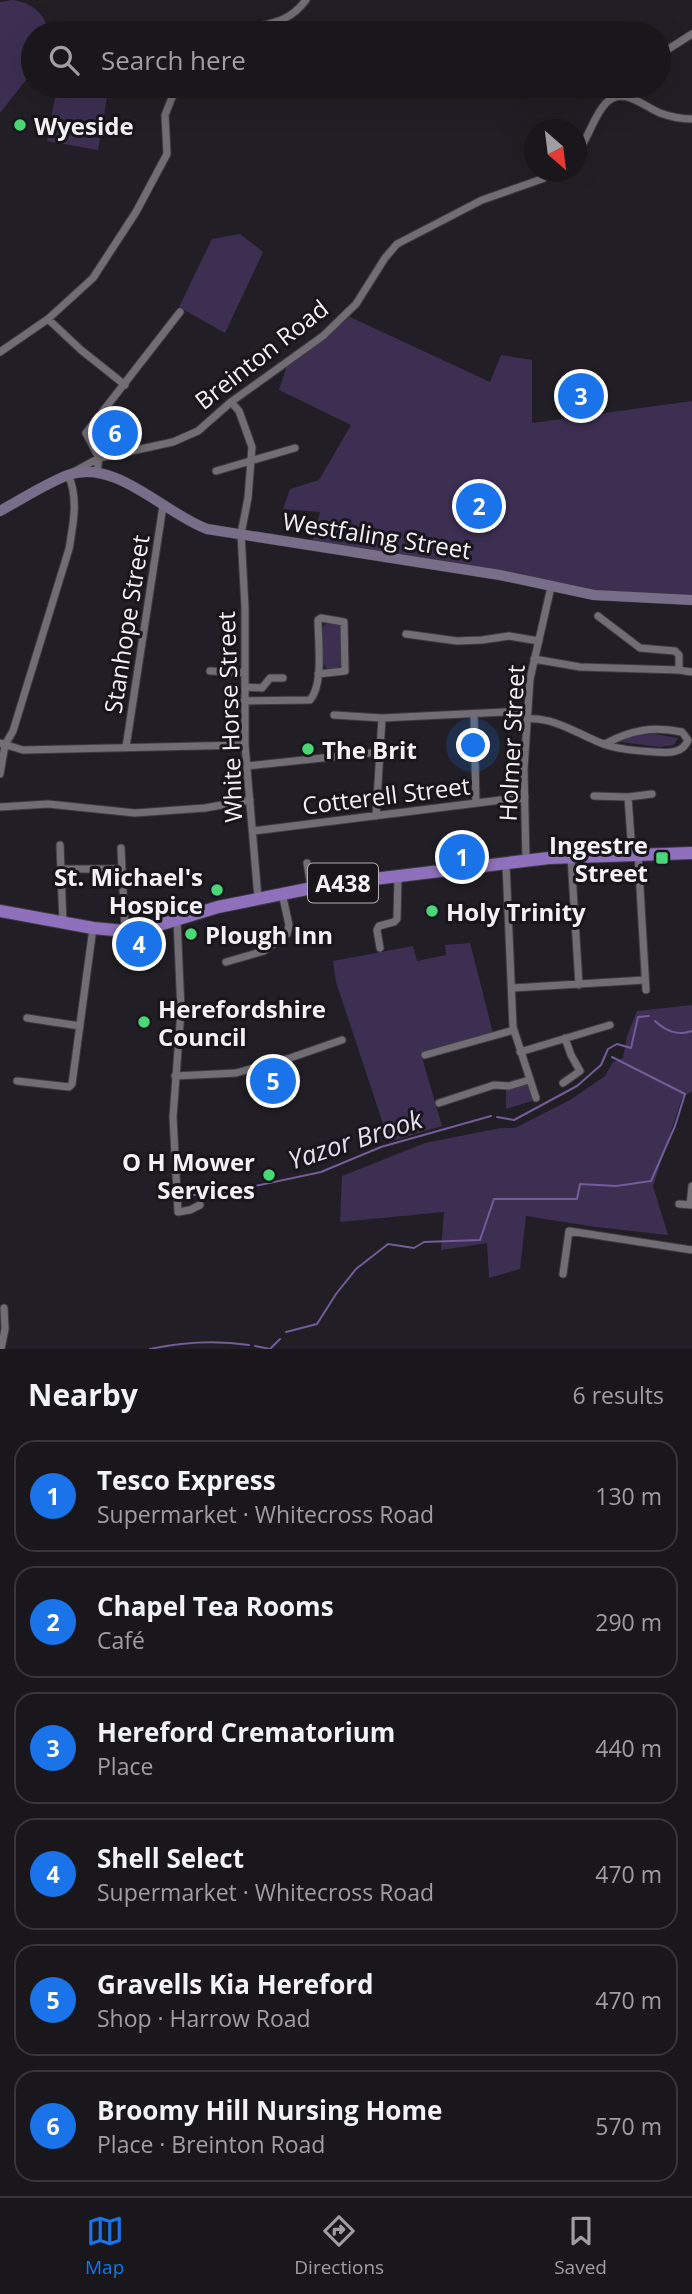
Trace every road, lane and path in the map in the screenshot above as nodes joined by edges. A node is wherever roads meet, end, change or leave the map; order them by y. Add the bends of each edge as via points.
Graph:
1 (306, 0) edge
2 (279, 21) edge
3 (692, 34) edge
4 (671, 47) edge
5 (174, 98) edge
6 (613, 98) edge
7 (632, 98) edge
8 (692, 119) edge
9 (587, 134) edge
10 (533, 182) edge
11 (180, 312) dead end
12 (48, 319) junction
13 (0, 352) edge
14 (125, 385) junction
15 (230, 402) junction
16 (295, 448) dead end
17 (99, 458) junction
18 (253, 461) junction
19 (216, 471) dead end
20 (97, 472) junction
21 (68, 475) junction
22 (163, 506) junction
23 (0, 511) edge
24 (241, 534) junction
25 (551, 587) junction
26 (692, 600) edge
27 (598, 616) dead end
28 (406, 634) dead end
29 (539, 640) junction
30 (534, 659) junction
31 (679, 670) junction
32 (210, 671) dead end
33 (692, 672) edge
34 (245, 673) junction
35 (318, 674) junction
36 (283, 678) dead end
37 (245, 687) junction
38 (244, 701) junction
39 (474, 714) junction
40 (334, 715) dead end
41 (528, 715) junction
42 (382, 718) junction
43 (3, 744) edge
44 (605, 744) junction
45 (245, 745) junction
46 (126, 747) junction
47 (379, 752) junction
48 (247, 766) junction
49 (0, 774) edge
50 (652, 794) dead end
51 (594, 796) dead end
52 (525, 797) junction
53 (628, 797) junction
54 (250, 800) junction
55 (477, 803) junction
56 (0, 807) edge
57 (376, 816) junction
58 (253, 831) junction
59 (60, 845) dead end
60 (121, 848) dead end
61 (635, 853) junction
62 (692, 853) edge
63 (571, 856) junction
64 (526, 861) junction
65 (307, 863) dead end
66 (506, 864) junction
67 (61, 869) junction
68 (122, 869) junction
69 (398, 877) junction
70 (311, 887) junction
71 (282, 893) junction
72 (258, 898) junction
73 (0, 911) edge
74 (177, 920) junction
75 (63, 924) junction
76 (93, 929) junction
77 (125, 931) junction
78 (380, 948) dead end
79 (226, 962) dead end
80 (645, 980) junction
81 (579, 985) junction
82 (513, 988) junction
83 (646, 990) dead end
84 (27, 1018) dead end
85 (610, 1025) dead end
86 (80, 1026) junction
87 (514, 1029) junction
88 (565, 1038) junction
89 (342, 1040) dead end
90 (520, 1052) junction
91 (425, 1055) dead end
92 (175, 1076) junction
93 (17, 1080) dead end
94 (529, 1080) junction
95 (563, 1083) dead end
96 (536, 1098) dead end
97 (439, 1103) dead end
98 (692, 1186) edge
99 (200, 1205) dead end
100 (679, 1205) dead end
101 (691, 1205) edge
102 (692, 1250) edge
103 (563, 1273) dead end
104 (2, 1314) edge
105 (1, 1349) edge

1 - 2 street
3 - 4 street
5 - 12 street via 165,115 167,155 136,212 93,278
6 - 9 street via 604,104
7 - 8 street via 659,112
10 - 15 street, Breinton Road via 482,200 397,244 356,304 323,336
11 - 14 street
12 - 13 street
12 - 14 street
14 - 17 street via 86,433
15 - 17 street, Breinton Road via 185,438
15 - 18 street via 247,430
16 - 18 street
17 - 20 street
17 - 21 street, Breinton Road
18 - 19 street
18 - 24 street, White Horse Street
20 - 21 street, Westfaling Street
20 - 22 street, Westfaling Street via 129,484
21 - 23 street, Breinton Road
21 - 43 street via 74,493 69,549 13,731
22 - 24 street, Westfaling Street via 196,525
22 - 46 street, Stanhope Street
24 - 25 street, Westfaling Street
24 - 34 street, White Horse Street
25 - 26 street, Westfaling Street via 617,598
25 - 29 street, Holmer Street
27 - 31 street via 640,648 675,651
28 - 29 street via 457,641 509,636
29 - 30 street, Holmer Street
30 - 31 street via 580,667
30 - 41 street, Holmer Street
31 - 33 street
32 - 34 street
34 - 37 street, White Horse Street
35 - 35 street via 318,620 341,620 345,625 345,671
35 - 38 street via 310,700
36 - 37 street via 270,678 262,688
37 - 38 street, White Horse Street
38 - 45 street, White Horse Street
39 - 41 street
39 - 42 street
39 - 55 street
40 - 42 street
41 - 44 street
41 - 52 street, Holmer Street
42 - 47 street
43 - 46 street via 23,750
43 - 49 street
44 - 44 street via 635,730 651,729 682,732 688,740 683,749 663,753
45 - 46 street
45 - 48 street, White Horse Street
47 - 48 street
47 - 57 street
48 - 54 street, White Horse Street
50 - 53 street
51 - 53 street
52 - 55 street, Cotterell Street
52 - 64 street, Holmer Street
53 - 61 street
54 - 56 street via 135,813 48,804
54 - 58 street, White Horse Street
55 - 57 street, Cotterell Street
57 - 58 street, Cotterell Street
58 - 72 street, White Horse Street
59 - 67 street
60 - 68 street
61 - 62 highway, A438
61 - 63 highway, A438
61 - 80 street
63 - 64 highway, A438
63 - 81 street
64 - 66 highway, A438
65 - 70 street
66 - 69 highway, A438
66 - 82 street
67 - 68 street
67 - 75 street
68 - 77 street
69 - 70 highway, A438
69 - 78 street via 397,919 379,926
70 - 71 highway, A438
71 - 72 highway, A438
71 - 79 street via 287,934 264,951
72 - 74 highway, A438
73 - 75 highway, A438
74 - 77 highway, A438
74 - 92 street via 181,1010
75 - 76 highway, A438
76 - 77 highway, A438
76 - 86 street
80 - 81 street
80 - 83 street
81 - 82 street
82 - 87 street
84 - 86 street
85 - 88 street
86 - 93 street via 71,1086
87 - 90 street
87 - 91 street
88 - 90 street
88 - 95 street via 580,1071
89 - 92 street via 236,1073
90 - 94 street
92 - 99 street via 178,1212
94 - 96 street
94 - 97 street via 494,1085
98 - 101 street
100 - 101 street
102 - 103 street via 569,1231
104 - 105 street

